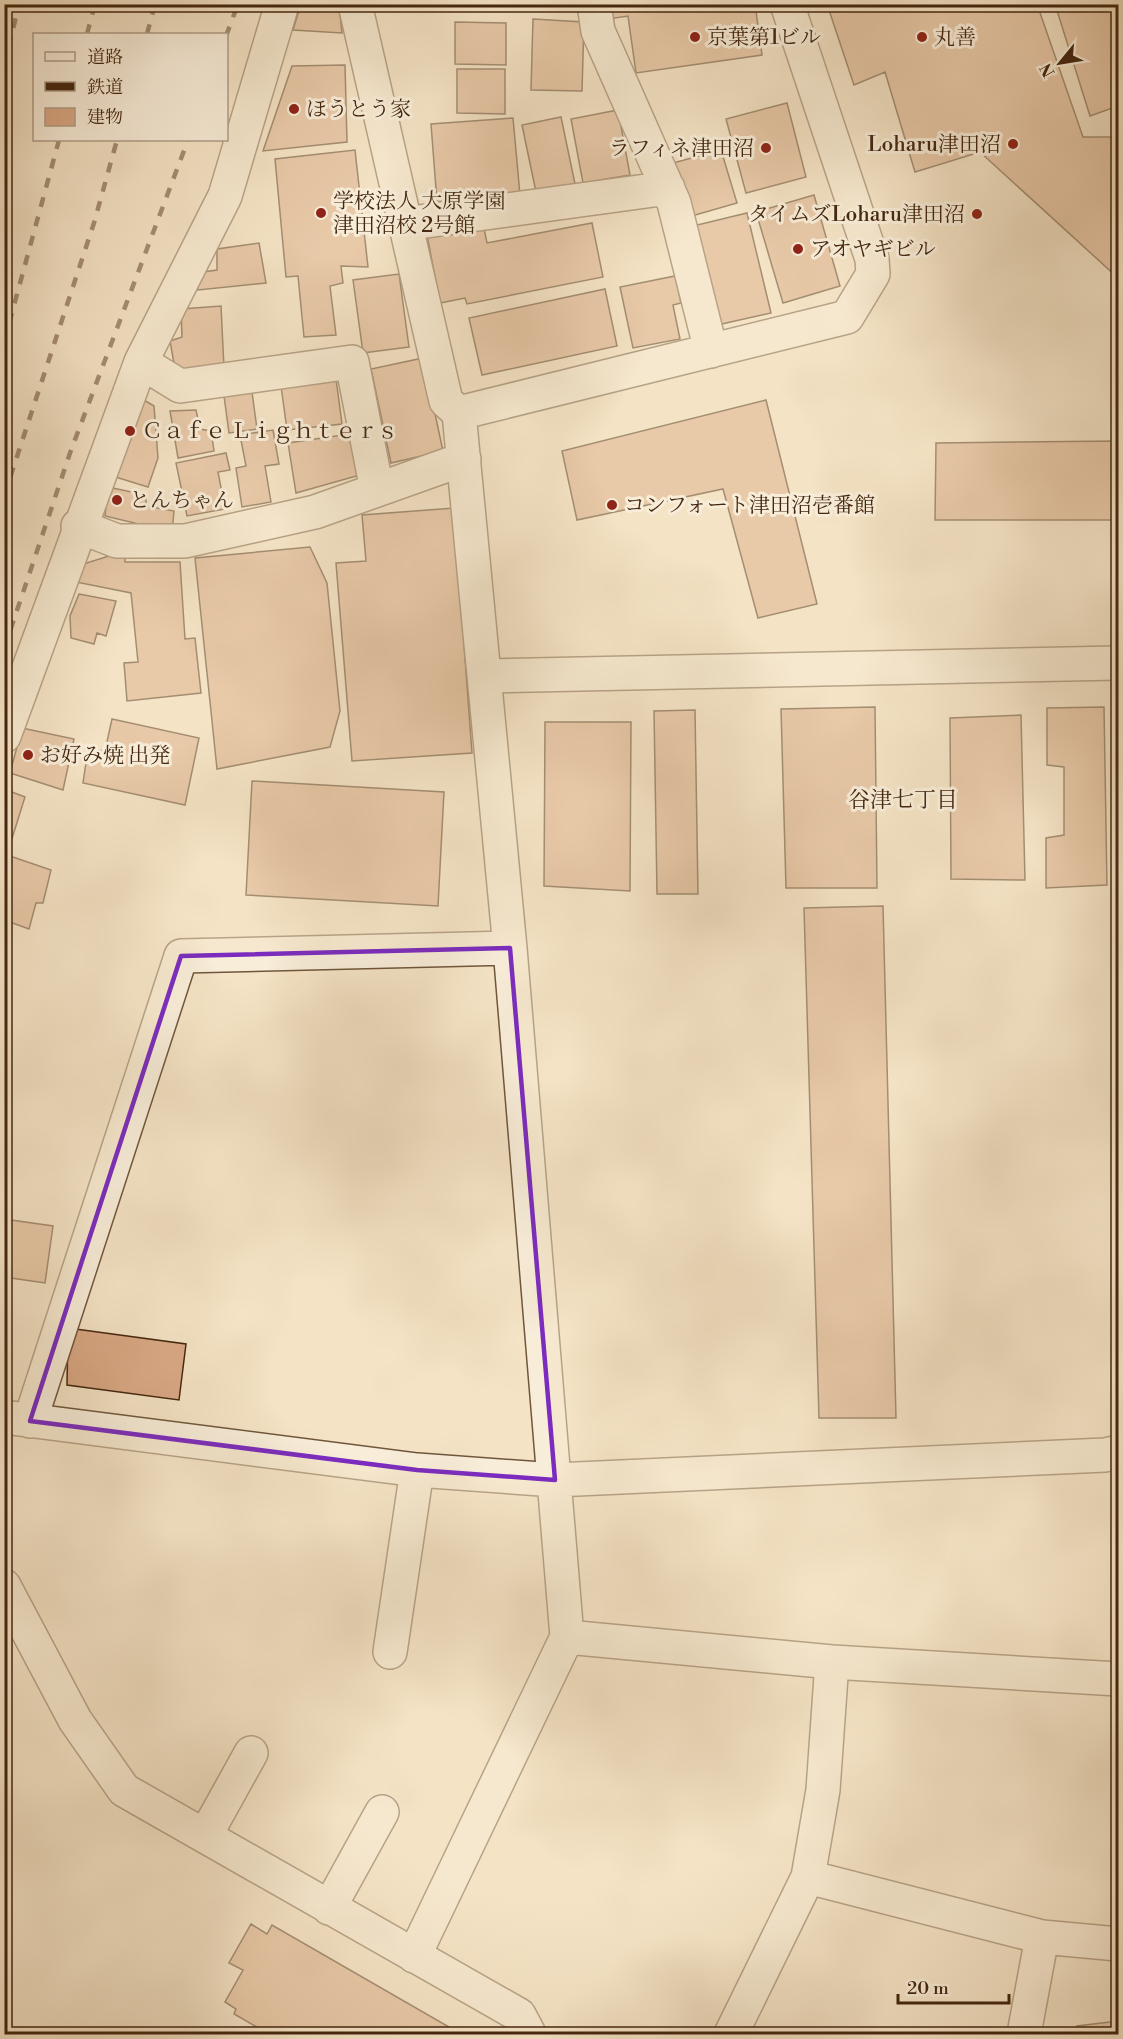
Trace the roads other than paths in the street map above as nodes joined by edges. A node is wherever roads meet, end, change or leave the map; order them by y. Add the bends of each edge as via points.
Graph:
1 (282, 4) edge
2 (355, 4) edge
3 (594, 4) edge
4 (787, 4) edge
5 (668, 188) junction
6 (404, 224) junction
7 (711, 351) junction
8 (141, 362) junction
9 (459, 413) junction
10 (464, 459) junction
11 (377, 490) junction
12 (78, 526) junction
13 (1119, 663) edge
14 (486, 676) junction
15 (4, 736) edge
16 (510, 948) junction
17 (17, 1419) edge
18 (1119, 1452) edge
19 (417, 1470) junction
20 (555, 1480) junction
21 (4, 1586) edge
22 (567, 1637) junction
23 (390, 1652) dead end
24 (832, 1662) junction
25 (1119, 1679) edge
26 (251, 1753) dead end
27 (382, 1812) dead end
28 (205, 1836) junction
29 (808, 1877) junction
30 (329, 1908) junction
31 (1042, 1937) junction
32 (1119, 1944) edge
33 (414, 1956) junction
34 (529, 2034) edge
35 (731, 2034) edge
36 (1024, 2034) edge

1 - 8 street via 225,196
2 - 6 street
3 - 5 street via 598,31
4 - 7 street via 872,259 873,274 847,317
5 - 6 street
5 - 7 street
6 - 9 street via 446,401
7 - 9 street
8 - 11 street via 180,386 352,362
8 - 12 street
9 - 10 street
10 - 11 street
10 - 14 street
11 - 12 street via 315,512 185,541 117,541
12 - 15 street
13 - 14 street
14 - 16 street
16 - 17 street via 181,956
16 - 20 street
17 - 19 street
18 - 20 street
19 - 20 street
19 - 23 street
20 - 22 street
21 - 28 street via 75,1720 124,1790
22 - 24 street
22 - 33 street
24 - 25 street
24 - 29 street via 823,1790
26 - 28 street
27 - 30 street
28 - 30 street
29 - 31 street
29 - 35 street
30 - 33 street
31 - 32 street
31 - 36 street
33 - 34 street via 519,2015

